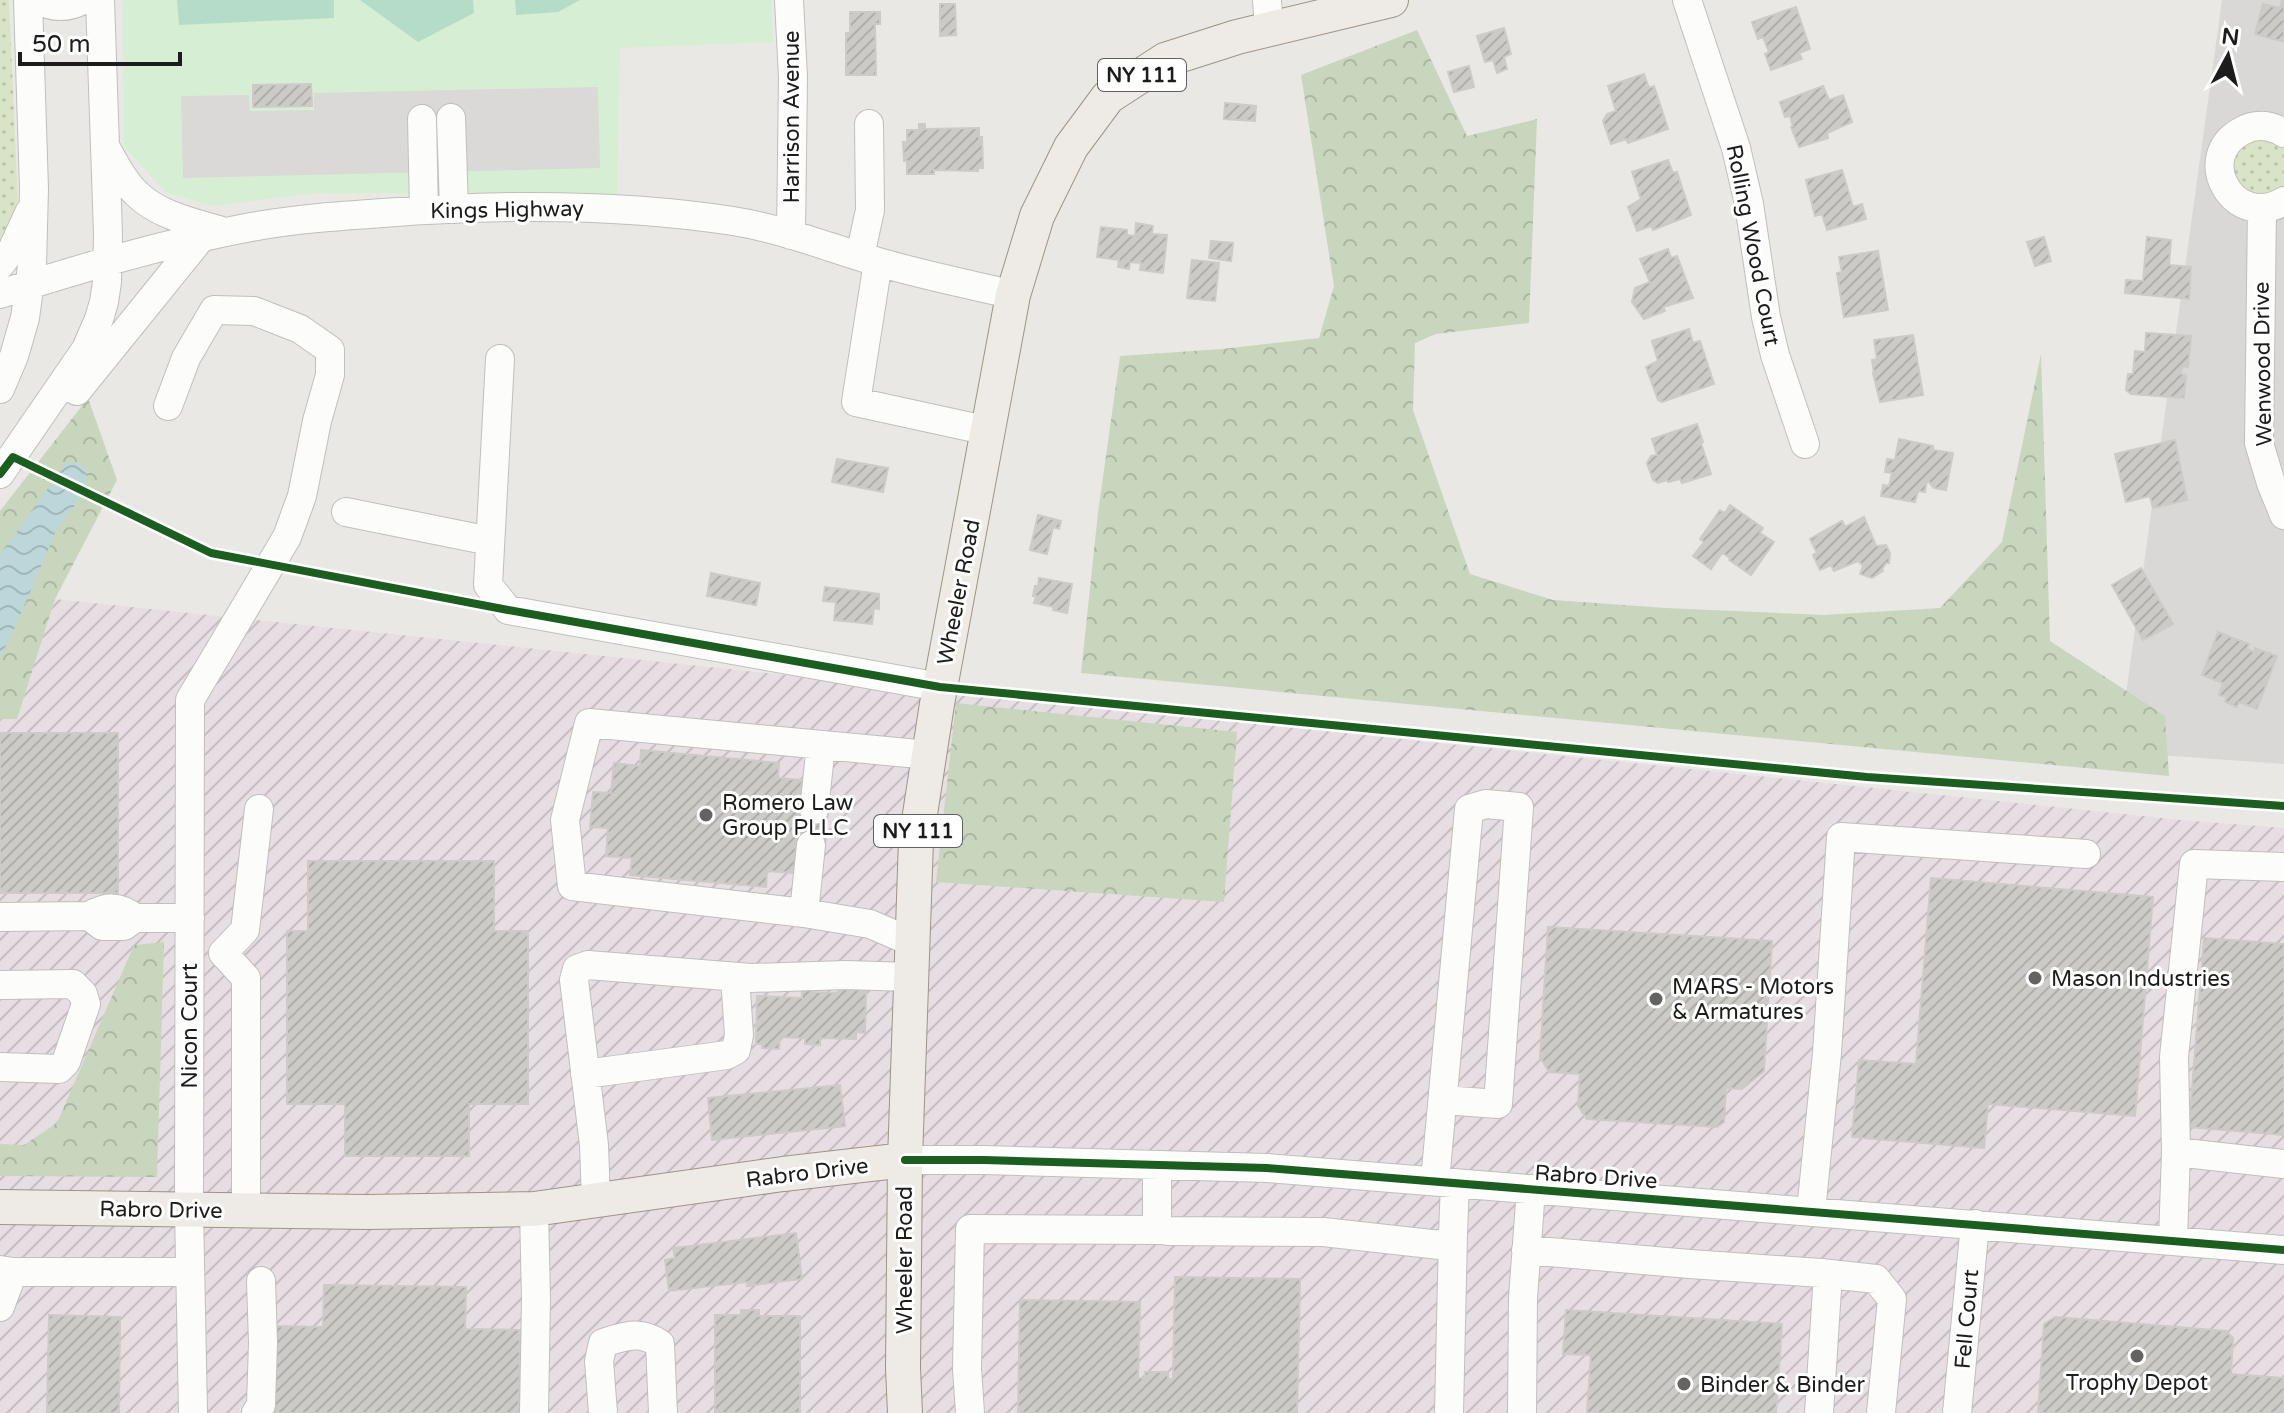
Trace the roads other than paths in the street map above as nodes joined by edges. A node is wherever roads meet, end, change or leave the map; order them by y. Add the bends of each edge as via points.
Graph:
1 (28, 0) edge
2 (38, 0) edge
3 (83, 0) edge
4 (100, 0) edge
5 (789, 0) edge
6 (1391, 0) edge
7 (1687, 0) edge
8 (1268, 15) edge
9 (451, 118) dead end
10 (422, 119) dead end
11 (869, 124) dead end
12 (2284, 133) edge
13 (103, 144) junction
14 (34, 201) junction
15 (2273, 204) edge
16 (454, 209) junction
17 (424, 210) junction
18 (791, 235) junction
19 (213, 236) junction
20 (869, 259) junction
21 (108, 262) junction
22 (0, 265) edge
23 (30, 284) junction
24 (0, 294) edge
25 (1013, 295) junction
26 (500, 359) dead end
27 (2, 374) edge
28 (168, 406) dead end
29 (989, 431) junction
30 (1805, 444) dead end
31 (6, 466) edge
32 (346, 512) dead end
33 (2284, 515) edge
34 (490, 541) junction
35 (940, 687) junction
36 (821, 745) junction
37 (929, 755) junction
38 (259, 809) dead end
39 (814, 810) dead end
40 (811, 845) dead end
41 (2086, 854) dead end
42 (2284, 867) edge
43 (804, 913) junction
44 (0, 917) edge
45 (190, 918) junction
46 (912, 942) junction
47 (189, 951) junction
48 (223, 953) junction
49 (735, 977) junction
50 (910, 977) junction
51 (0, 985) edge
52 (0, 1067) edge
53 (585, 1074) junction
54 (1443, 1100) junction
55 (2176, 1152) junction
56 (905, 1160) junction
57 (2284, 1164) edge
58 (1157, 1165) junction
59 (1445, 1182) junction
60 (1531, 1189) junction
61 (596, 1200) junction
62 (0, 1207) edge
63 (534, 1209) junction
64 (189, 1210) junction
65 (246, 1210) junction
66 (1811, 1211) junction
67 (1975, 1224) junction
68 (1162, 1230) junction
69 (1453, 1234) junction
70 (2173, 1240) junction
71 (1526, 1250) junction
72 (2284, 1250) edge
73 (7, 1271) edge
74 (190, 1272) junction
75 (1828, 1274) junction
76 (261, 1281) dead end
77 (0, 1307) edge
78 (193, 1413) edge
79 (256, 1413) edge
80 (534, 1413) edge
81 (603, 1413) edge
82 (663, 1413) edge
83 (905, 1413) edge
84 (970, 1413) edge
85 (1449, 1413) edge
86 (1522, 1413) edge
87 (1819, 1413) edge
88 (1881, 1413) edge
89 (1957, 1413) edge

1 - 14 street
2 - 3 street via 56,7
4 - 13 street
5 - 18 street, Harrison Avenue
6 - 8 main road, Wheeler Road / NY 111
7 - 30 street, Rolling Wood Court via 1736,148 1766,317
8 - 25 main road, Wheeler Road / NY 111 via 1237,37 1165,60 1108,97 1071,147 1037,216
9 - 16 street
10 - 17 street
11 - 20 street
12 - 15 street, Wenwood Drive via 2275,127 2247,127 2221,154 2222,180 2237,201
13 - 19 street via 146,202
13 - 21 street
14 - 22 street
14 - 23 street
15 - 33 street, Wenwood Drive via 2259,443
16 - 17 street, Kings Highway
16 - 18 street, Kings Highway via 651,212 734,221
17 - 19 street, Kings Highway via 310,219
18 - 20 street, Kings Highway
19 - 21 street, Kings Highway
19 - 31 street via 64,408
20 - 25 street, Kings Highway
20 - 29 street via 856,402
21 - 23 street, Kings Highway
21 - 31 street via 104,302 93,334
23 - 24 street, Kings Highway
23 - 27 street via 25,318
25 - 29 main road, Wheeler Road / NY 111
26 - 34 street
28 - 45 street, Nicon Court via 186,358 214,310 254,311 300,329 330,350 330,375 287,537 190,700
29 - 35 main road, Wheeler Road / NY 111
32 - 34 street
34 - 35 street via 488,585 508,610
35 - 37 main road, Wheeler Road / NY 111
36 - 37 street
36 - 39 street
36 - 43 street via 589,723 565,820 572,886
37 - 46 main road, Wheeler Road / NY 111 via 916,840
38 - 48 street via 245,930
40 - 43 street
41 - 66 street via 1841,837
42 - 55 street via 2194,864 2174,1057
43 - 46 street via 870,924
44 - 45 street via 89,916 101,909 124,909 135,918
45 - 47 street, Nicon Court
46 - 50 main road, Wheeler Road / NY 111
47 - 48 street
47 - 64 street, Nicon Court
48 - 65 street via 246,978
49 - 50 street
49 - 53 street via 736,1050
49 - 53 street via 588,965 577,969
50 - 56 main road, Wheeler Road / NY 111
51 - 52 street via 73,984 86,1004 59,1069
53 - 61 street
54 - 54 street via 1469,809 1486,804 1519,807 1498,1104
54 - 59 street
55 - 57 street
55 - 70 street
56 - 58 street, Rabro Drive
56 - 61 main road, Rabro Drive
56 - 83 main road, Wheeler Road / NY 111
58 - 59 street, Rabro Drive
58 - 68 street via 1157,1223
59 - 60 street, Rabro Drive
59 - 69 street
60 - 66 street, Rabro Drive
60 - 71 street
61 - 63 main road, Rabro Drive
62 - 64 main road, Rabro Drive
63 - 65 main road, Rabro Drive
63 - 80 street
64 - 65 main road, Rabro Drive
64 - 74 street, Nicon Court
66 - 67 street, Rabro Drive
67 - 70 street, Rabro Drive
67 - 89 street, Fell Court
68 - 69 street via 1323,1232 1440,1245
68 - 84 street via 970,1229
69 - 85 street
70 - 72 street, Rabro Drive
71 - 75 street
71 - 86 street
73 - 74 street
73 - 77 street
74 - 78 street, Nicon Court
75 - 87 street
75 - 88 street via 1876,1279 1892,1299
76 - 79 street via 261,1405
81 - 82 street via 603,1343 648,1336 660,1344

